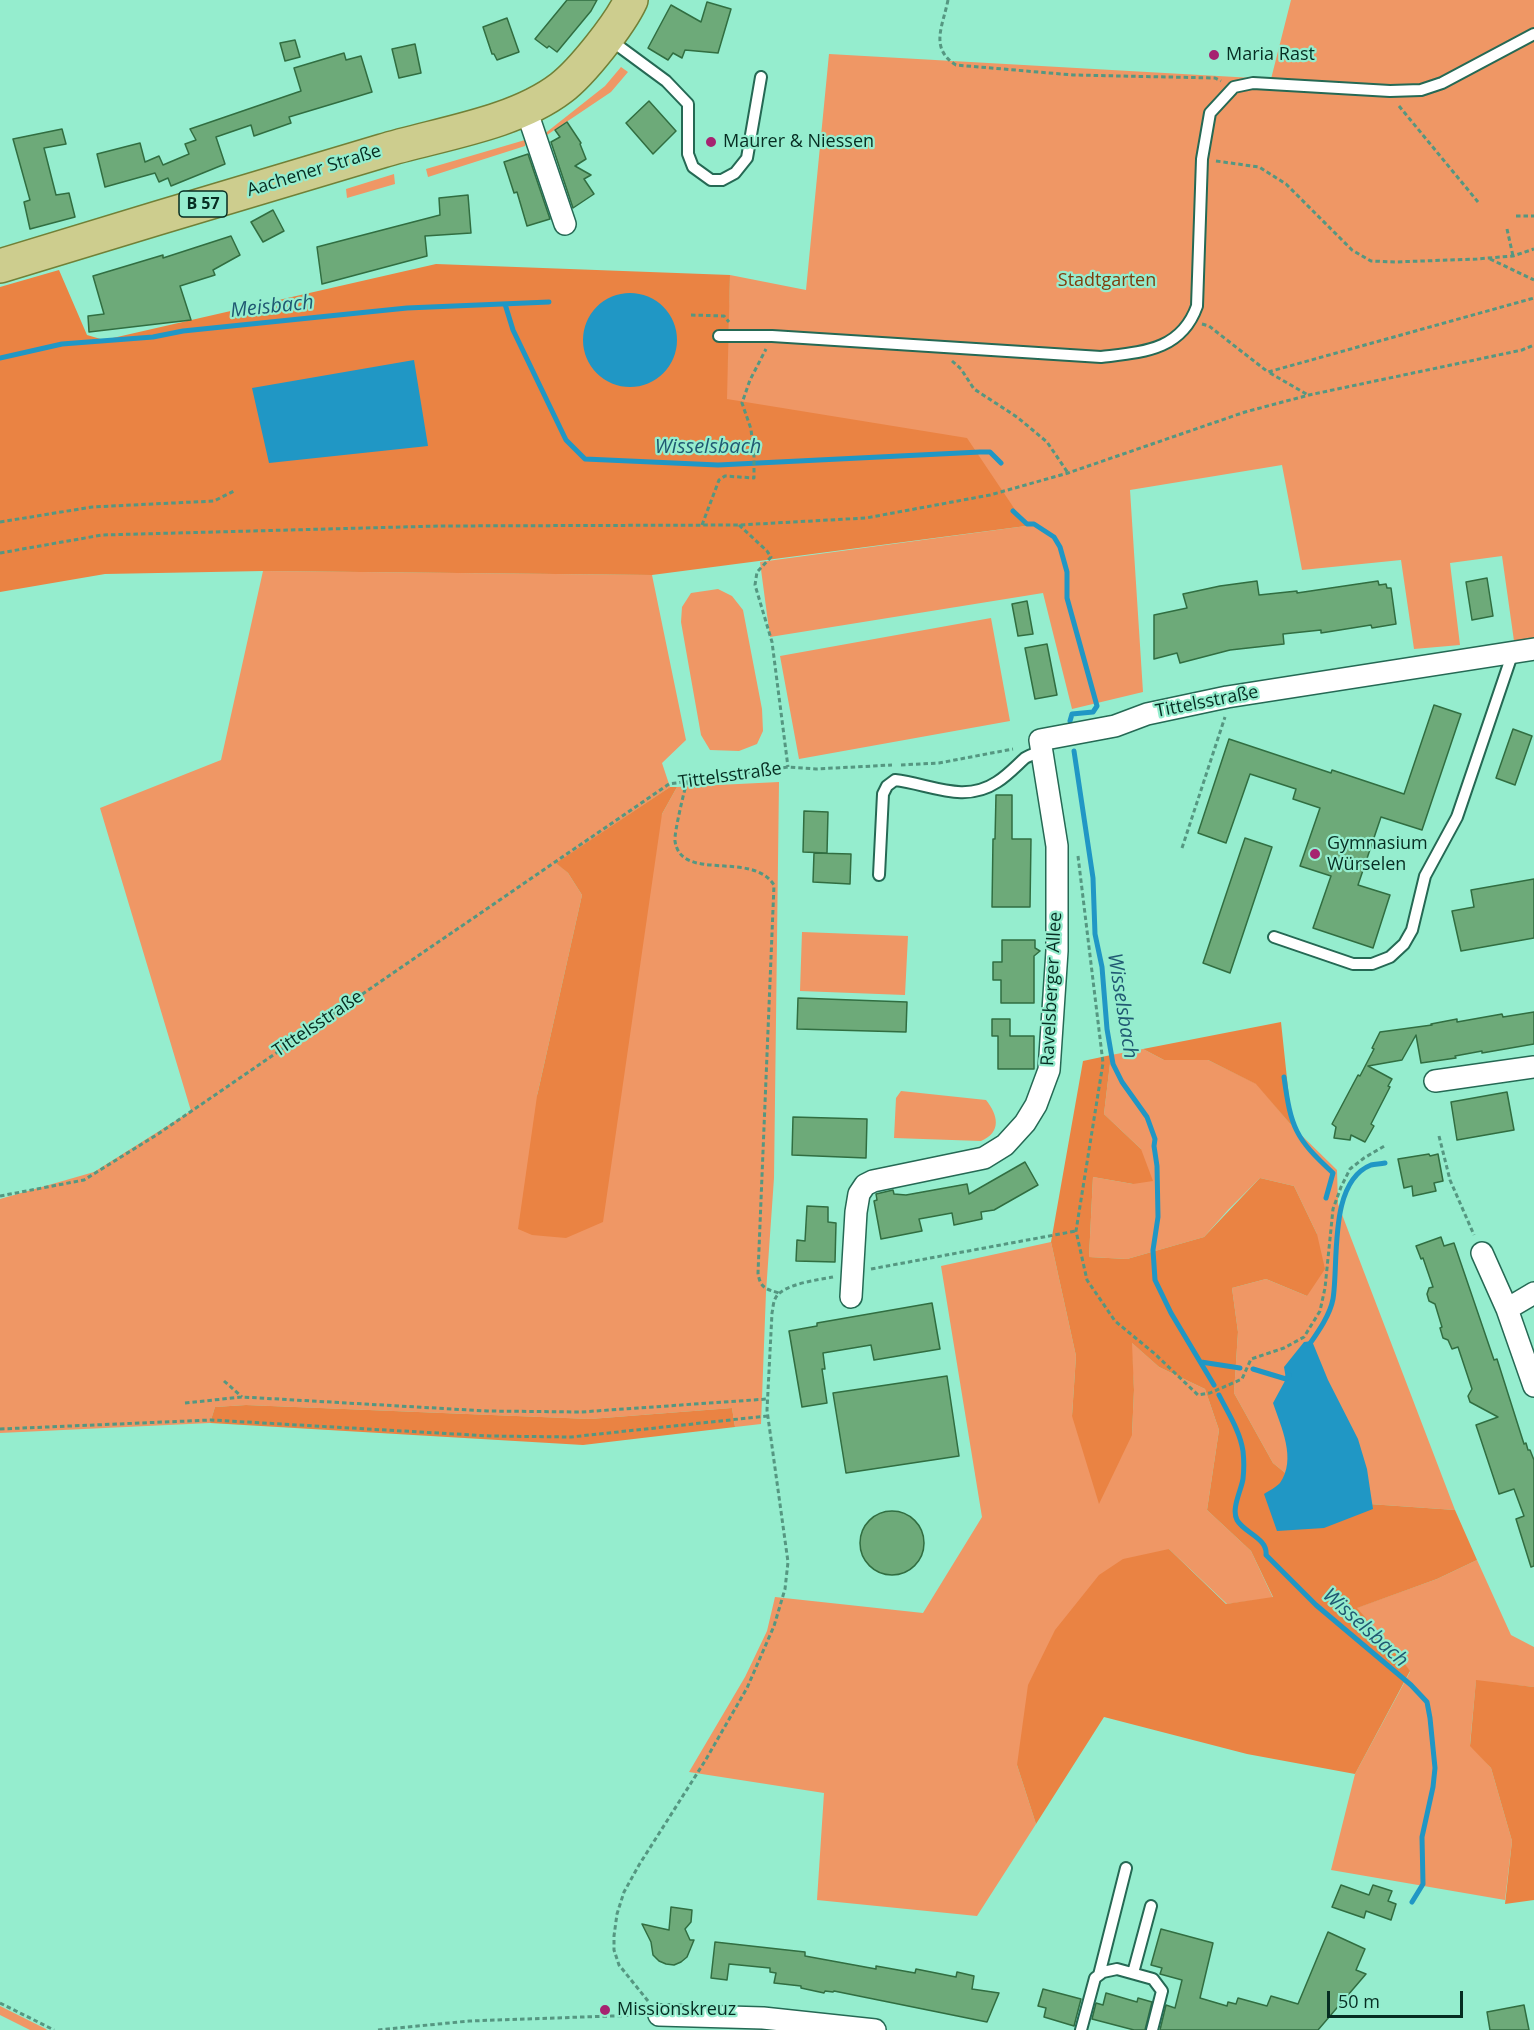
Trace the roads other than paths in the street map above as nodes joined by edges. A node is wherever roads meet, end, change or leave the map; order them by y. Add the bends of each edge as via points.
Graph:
1 (631, 0) edge
2 (1534, 34) edge
3 (607, 37) junction
4 (761, 77) dead end
5 (526, 109) junction
6 (565, 224) dead end
7 (0, 266) edge
8 (719, 336) dead end
9 (1524, 650) edge
10 (1041, 746) junction
11 (879, 875) dead end
12 (1274, 937) dead end
13 (1534, 1067) edge
14 (1435, 1081) dead end
15 (1482, 1253) road end
16 (1534, 1293) edge
17 (851, 1297) dead end
18 (1507, 1309) junction
19 (1534, 1386) edge
20 (1126, 1868) dead end
21 (1151, 1906) dead end
22 (1133, 1973) junction
23 (1099, 1975) junction
24 (659, 2015) road end
25 (875, 2030) edge
26 (1081, 2030) edge
27 (1152, 2030) edge

1 - 3 main road, Aachener Straße / B 57
2 - 8 lane via 1442,83 1421,90 1390,92 1253,83 1234,87 1210,113 1202,159 1197,306 1179,337 1146,351 1101,357
3 - 4 lane via 666,81 688,104 688,154 693,167 711,180 722,180 735,173 747,158
3 - 5 main road, Aachener Straße / B 57 via 561,88
5 - 6 street
5 - 7 main road, Aachener Straße / B 57
9 - 10 street, Tittelsstraße via 1227,697 1147,714
9 - 12 lane via 1457,817 1425,876 1412,930 1404,944 1390,957 1372,964 1353,964
10 - 11 lane via 1012,771 976,792 962,793 894,780 882,794
10 - 17 street, Ravelsberger Allee via 1057,846 1057,951 1049,1070 1036,1105 1005,1145 984,1158 865,1185 856,1212
13 - 14 street
15 - 18 street
16 - 18 street
18 - 19 street
20 - 23 lane
21 - 22 lane
22 - 23 lane via 1117,1969
22 - 27 lane via 1152,1979 1162,1991
23 - 26 lane
24 - 25 street via 764,2018

